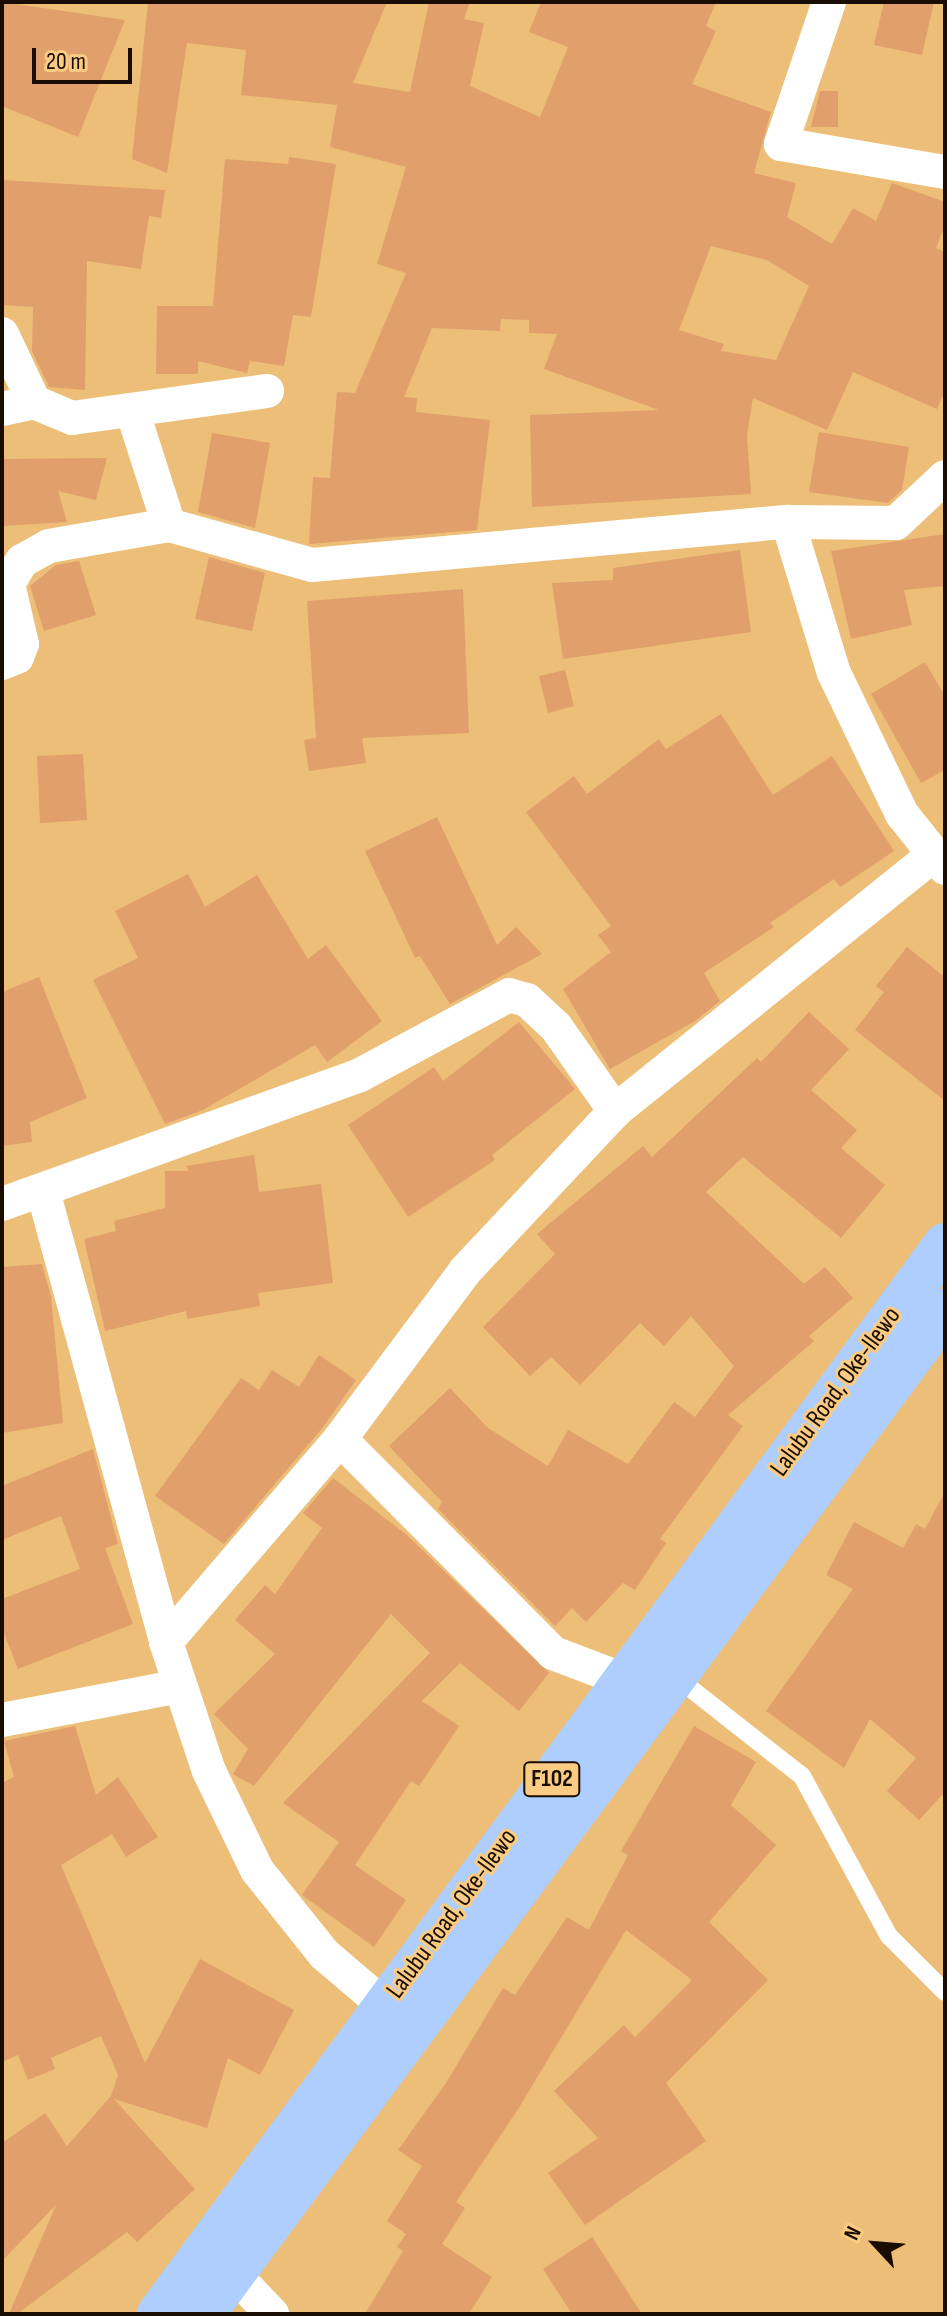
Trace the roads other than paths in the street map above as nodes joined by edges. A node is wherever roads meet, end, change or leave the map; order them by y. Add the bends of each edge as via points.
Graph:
1 (829, 2) edge
2 (945, 172) edge
3 (2, 334) edge
4 (267, 391) dead end
5 (18, 406) edge
6 (132, 410) junction
7 (945, 477) edge
8 (788, 522) junction
9 (169, 525) junction
10 (2, 663) edge
11 (938, 862) edge
12 (615, 1111) junction
13 (43, 1191) junction
14 (2, 1204) edge
15 (945, 1245) edge
16 (945, 1311) edge
17 (340, 1439) junction
18 (166, 1642) junction
19 (676, 1677) junction
20 (624, 1680) junction
21 (180, 1686) junction
22 (2, 1720) edge
23 (945, 1992) edge
24 (385, 2006) junction
25 (233, 2273) junction
26 (159, 2314) edge
27 (203, 2314) edge
28 (272, 2314) edge

1 - 2 street via 781,144 809,153
3 - 5 street via 18,377
4 - 6 street
5 - 6 street via 72,418
6 - 9 street
7 - 8 street via 896,523
8 - 9 street via 312,565
8 - 11 street via 834,673 902,814
9 - 10 street via 49,546 22,561 8,584 22,644 17,657
11 - 12 street
12 - 13 street via 556,1027 527,1000 509,995 360,1075
12 - 17 street via 465,1271
13 - 14 street
13 - 18 street
15 - 20 main road, Lalubu Road, Oke-Ilewo / F102
16 - 19 main road, Lalubu Road, Oke-Ilewo / F102
17 - 18 street
17 - 20 street via 553,1653
18 - 21 street
19 - 23 lane via 802,1776 889,1936
19 - 25 main road, Lalubu Road, Oke-Ilewo / F102
20 - 24 main road, Lalubu Road, Oke-Ilewo / F102
21 - 22 street
21 - 24 street via 209,1771 257,1870 324,1954
24 - 26 main road, Lalubu Road, Oke-Ilewo / F102
25 - 27 main road, Lalubu Road, Oke-Ilewo / F102
25 - 28 street

